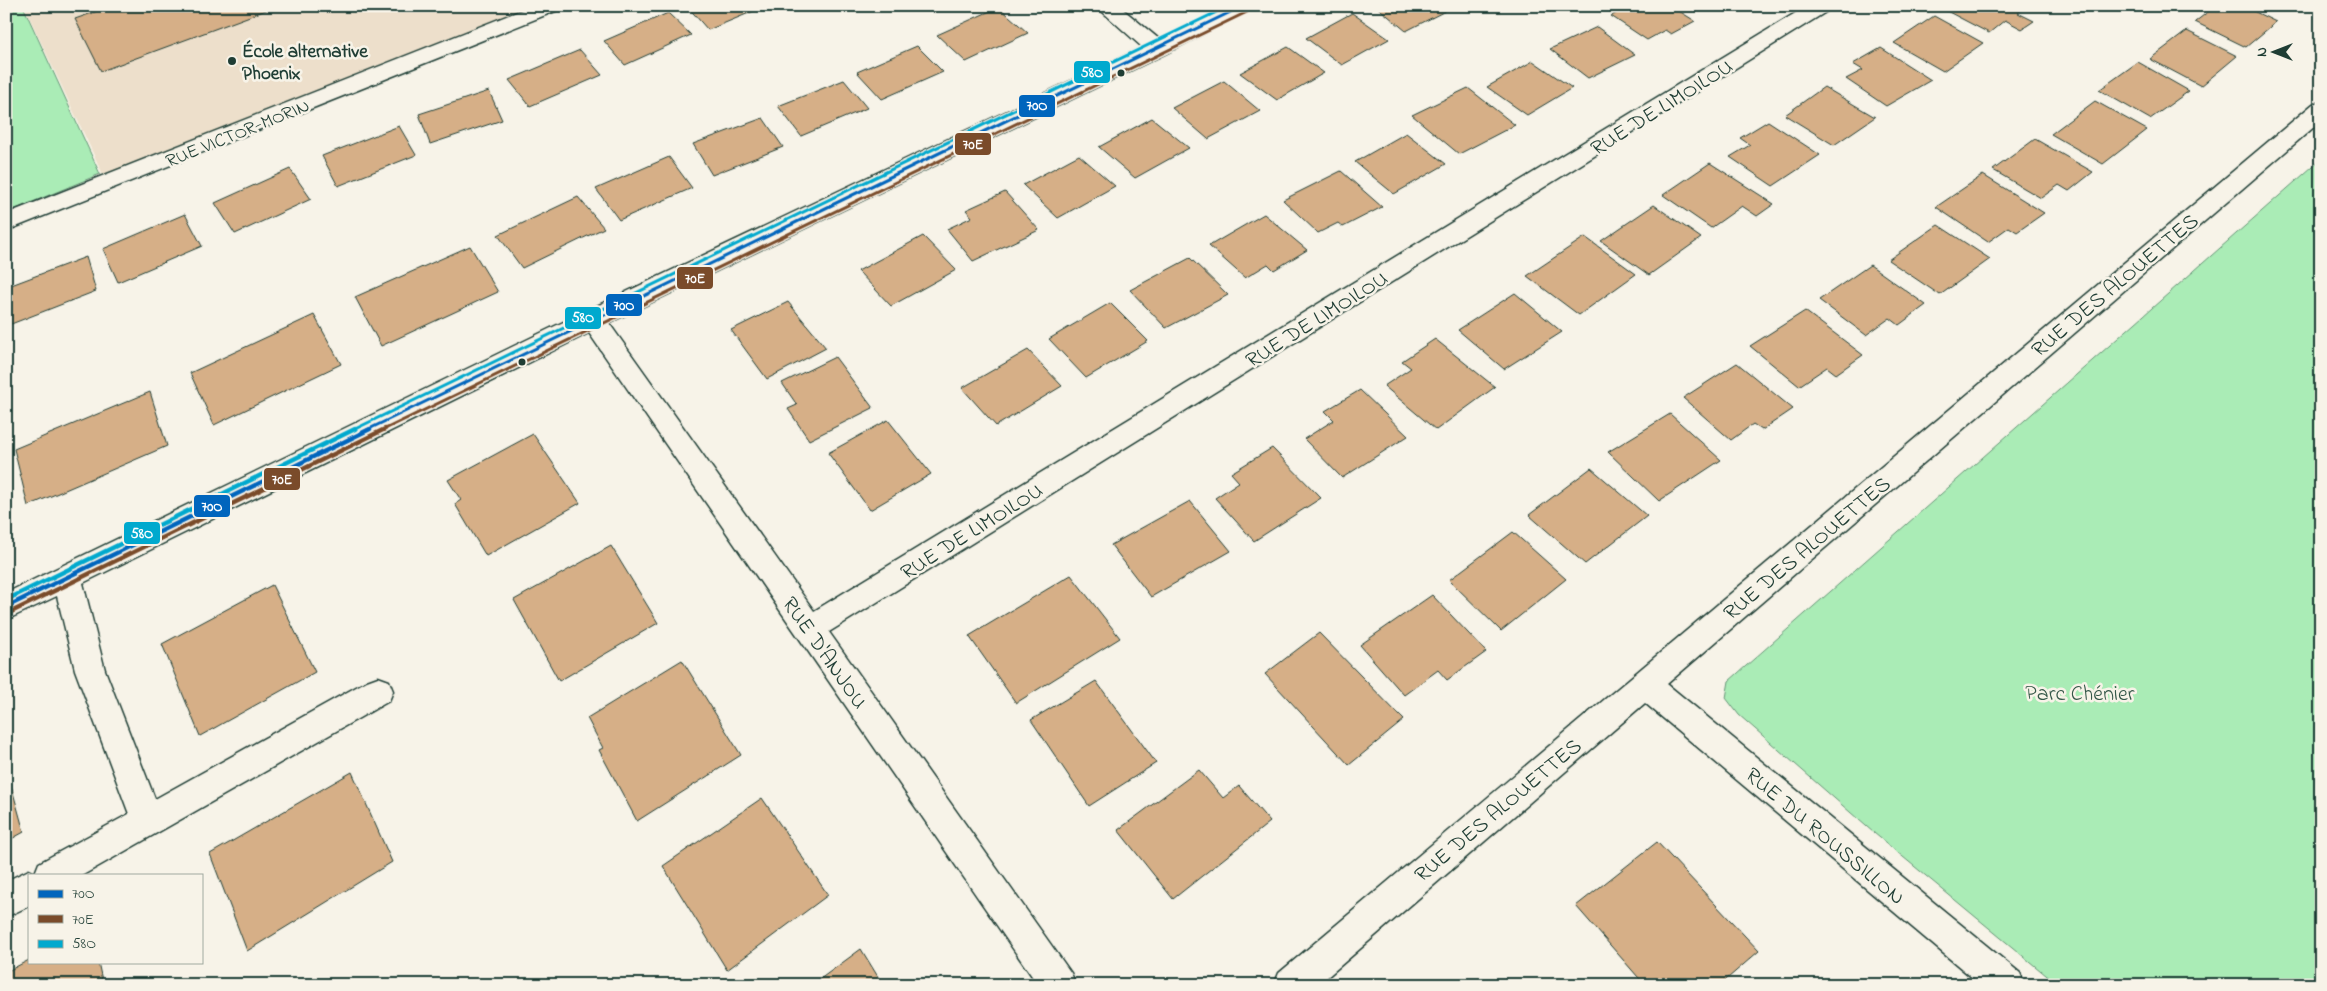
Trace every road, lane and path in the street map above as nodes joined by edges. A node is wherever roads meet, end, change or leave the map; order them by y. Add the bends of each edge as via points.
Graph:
1 (550, 6) edge
2 (1106, 6) edge
3 (1244, 6) edge
4 (1822, 6) edge
5 (1158, 49) junction
6 (2321, 109) edge
7 (6, 223) edge
8 (593, 319) junction
9 (67, 578) junction
10 (6, 608) edge
11 (810, 629) junction
12 (1644, 684) junction
13 (378, 691) dead end
14 (147, 820) junction
15 (53, 874) edge
16 (28, 888) edge
17 (6, 900) edge
18 (1059, 985) edge
19 (1291, 985) edge
20 (2008, 985) edge

1 - 7 street, RUE VICTOR-MORIN
2 - 5 street
3 - 5 street
4 - 11 street, RUE DE LIMOILOU
5 - 8 street
6 - 12 street, RUE DES ALOUETTES
8 - 9 street
8 - 11 street, RUE D'ANJOU
9 - 10 street
9 - 14 street via 90,670
11 - 18 street, RUE D'ANJOU
12 - 19 street, RUE DES ALOUETTES
12 - 20 street, RUE DU ROUSSILLON
13 - 14 street
14 - 15 street
16 - 17 street

